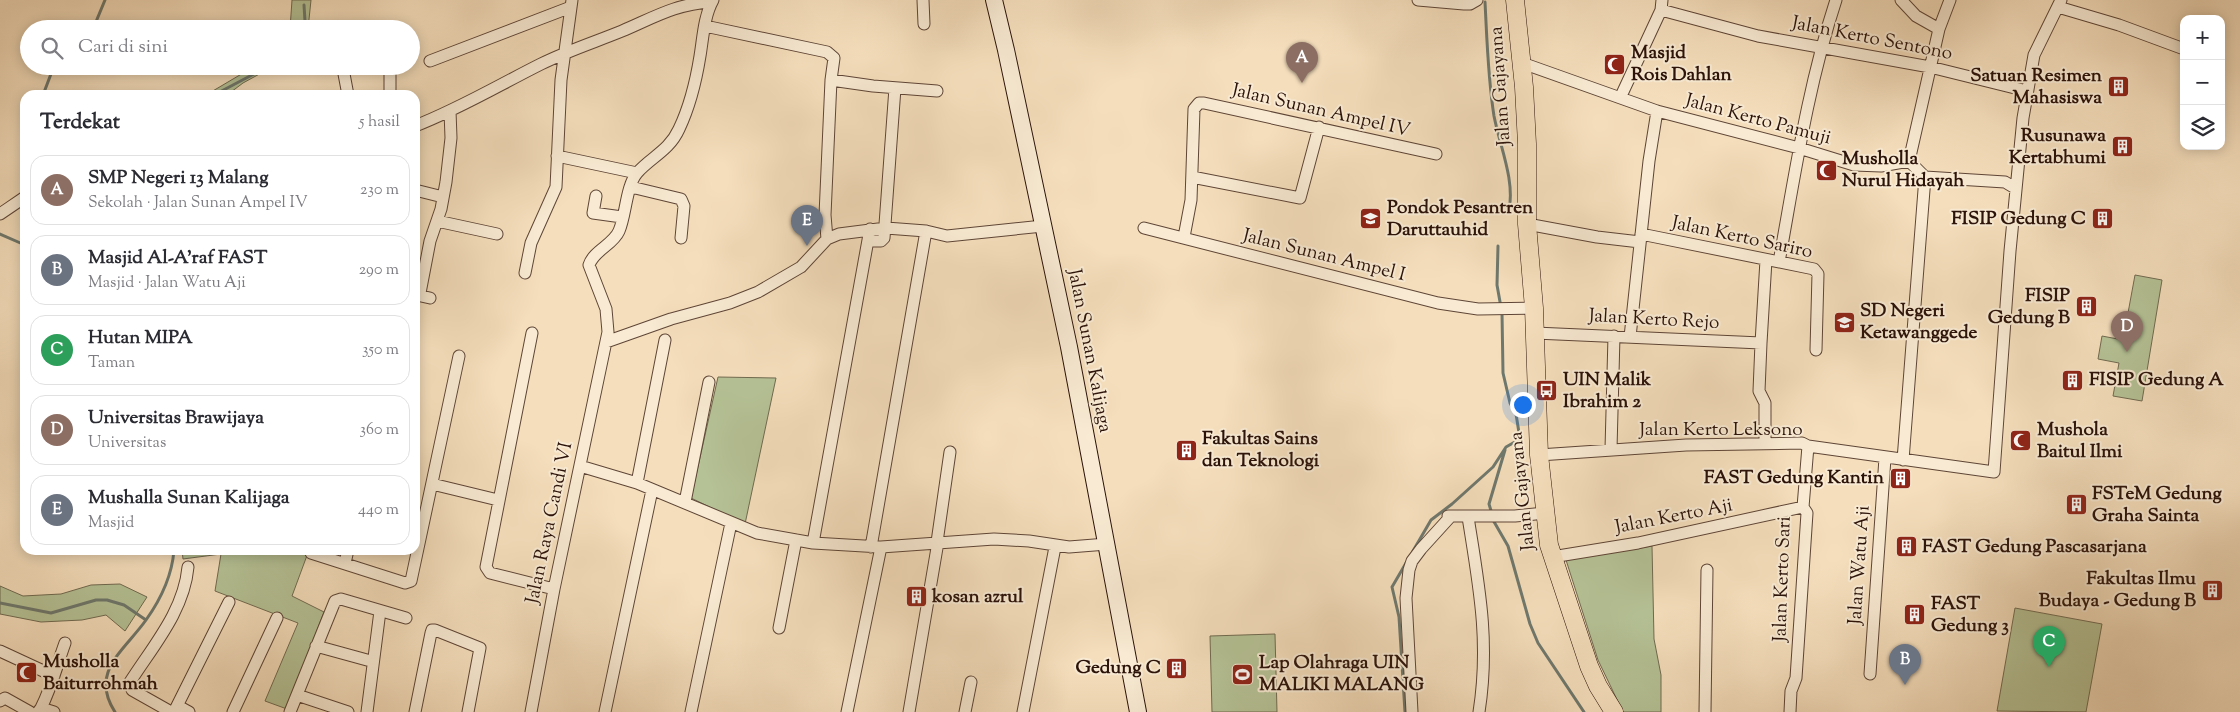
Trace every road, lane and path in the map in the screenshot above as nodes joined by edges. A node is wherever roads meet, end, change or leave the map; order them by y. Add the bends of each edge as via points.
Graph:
1 (923, 0) edge
2 (994, 0) edge
3 (1418, 0) edge
4 (1477, 0) edge
5 (1515, 0) edge
6 (1836, 0) edge
7 (1901, 0) edge
8 (1950, 0) edge
9 (712, 1) edge
10 (1444, 2) edge
11 (2059, 3) edge
12 (572, 4) edge
13 (672, 4) edge
14 (1662, 5) edge
15 (924, 24) dead end
16 (705, 26) junction
17 (1939, 29) junction
18 (1820, 48) junction
19 (2180, 48) edge
20 (565, 54) junction
21 (430, 61) dead end
22 (1522, 63) junction
23 (1930, 67) junction
24 (344, 75) edge
25 (390, 75) edge
26 (831, 80) junction
27 (895, 88) junction
28 (347, 90) edge
29 (390, 90) edge
30 (937, 91) dead end
31 (2026, 91) junction
32 (1620, 96) junction
33 (450, 111) junction
34 (1656, 111) junction
35 (420, 124) edge
36 (1319, 127) junction
37 (1799, 148) junction
38 (1436, 154) dead end
39 (557, 156) junction
40 (1910, 161) junction
41 (637, 173) junction
42 (1192, 176) junction
43 (1925, 177) junction
44 (2010, 185) junction
45 (631, 187) junction
46 (420, 191) edge
47 (596, 196) dead end
48 (443, 197) junction
49 (20, 200) edge
50 (0, 214) edge
51 (622, 217) junction
52 (437, 221) junction
53 (1527, 224) junction
54 (1043, 226) junction
55 (886, 228) junction
56 (1144, 228) dead end
57 (926, 231) junction
58 (497, 234) dead end
59 (869, 235) junction
60 (1184, 237) junction
61 (681, 238) dead end
62 (1641, 238) junction
63 (827, 239) junction
64 (1766, 260) junction
65 (1779, 262) junction
66 (525, 273) dead end
67 (430, 298) dead end
68 (1534, 308) junction
69 (532, 333) dead end
70 (1535, 333) junction
71 (1614, 336) junction
72 (1630, 337) junction
73 (665, 340) dead end
74 (606, 342) junction
75 (1761, 348) junction
76 (1816, 350) dead end
77 (459, 356) dead end
78 (709, 382) dead end
79 (1765, 443) junction
80 (1808, 446) junction
81 (1611, 449) junction
82 (950, 452) dead end
83 (1538, 454) junction
84 (1885, 458) junction
85 (1903, 460) junction
86 (580, 466) junction
87 (637, 483) junction
88 (432, 484) junction
89 (652, 490) junction
90 (498, 500) junction
91 (685, 502) junction
92 (1803, 507) junction
93 (1545, 513) junction
94 (1474, 517) junction
95 (731, 523) junction
96 (420, 539) edge
97 (796, 540) junction
98 (937, 542) junction
99 (813, 543) junction
100 (1107, 544) junction
101 (1054, 549) junction
102 (877, 551) junction
103 (317, 555) edge
104 (347, 555) edge
105 (417, 555) edge
106 (1552, 557) junction
107 (345, 564) junction
108 (188, 567) dead end
109 (1707, 570) dead end
110 (554, 588) junction
111 (229, 602) dead end
112 (380, 611) junction
113 (277, 618) dead end
114 (406, 618) dead end
115 (779, 628) dead end
116 (65, 643) dead end
117 (316, 646) junction
118 (0, 651) edge
119 (367, 660) dead end
120 (1870, 674) dead end
121 (54, 676) junction
122 (971, 682) dead end
123 (297, 696) junction
124 (0, 702) edge
125 (174, 710) edge
126 (39, 711) edge
127 (30, 712) edge
128 (54, 712) edge
129 (189, 712) edge
130 (233, 712) edge
131 (290, 712) edge
132 (348, 712) edge
133 (367, 712) edge
134 (415, 712) edge
135 (468, 712) edge
136 (531, 712) edge
137 (605, 712) edge
138 (691, 712) edge
139 (847, 712) edge
140 (909, 712) edge
141 (965, 712) edge
142 (1023, 712) edge
143 (1138, 712) edge
144 (1412, 712) edge
145 (1479, 712) edge
146 (1614, 712) edge
147 (1705, 712) edge
148 (1790, 712) edge

1 - 15 street
2 - 54 main road, Jalan Sunan Kalijaga
3 - 10 street
4 - 10 street via 1470,4
5 - 22 main road, Jalan Gajayana
6 - 18 street
7 - 17 street via 1916,16
8 - 17 street
9 - 13 street
9 - 16 street
11 - 19 street
11 - 31 street via 2034,55
12 - 20 street
12 - 21 street
13 - 20 street
14 - 18 street, Jalan Kerto Sentono via 1758,36
14 - 32 street
16 - 26 street via 827,52 834,58
16 - 41 street via 696,78 679,130 670,144
17 - 23 street
18 - 23 street, Jalan Kerto Sentono
18 - 37 street
20 - 33 street
20 - 39 street
22 - 32 street, Jalan Kerto Pamuji
22 - 53 main road, Jalan Gajayana
23 - 31 street, Jalan Kerto Sentono
23 - 40 street
24 - 28 street
25 - 29 street
26 - 27 street
26 - 63 street via 825,215
27 - 30 street
27 - 55 street
31 - 44 street via 2016,175
32 - 34 street, Jalan Kerto Pamuji
33 - 35 street
33 - 48 street via 450,153
34 - 37 street, Jalan Kerto Pamuji
34 - 62 street
36 - 38 street, Jalan Sunan Ampel IV
36 - 42 street via 1299,199
36 - 42 street, Jalan Sunan Ampel IV via 1204,102 1194,109
37 - 40 street, Jalan Kerto Pamuji via 1854,165 1881,166
37 - 65 street
39 - 41 street
39 - 66 street via 556,187 531,243
40 - 43 street
41 - 45 street
42 - 60 street
43 - 44 street
43 - 85 street
44 - 85 street, Jalan Kerto Leksono via 1995,471
45 - 51 street
45 - 61 street via 682,199
46 - 48 street
47 - 51 street via 593,213
48 - 52 street
49 - 50 street
51 - 74 street, Jalan Raya Candi VI via 619,232 591,258 589,265 606,309
52 - 58 street
52 - 67 street via 420,293
53 - 62 street, Jalan Kerto Sariro via 1598,237
53 - 68 main road, Jalan Gajayana
54 - 57 street via 947,236
54 - 100 main road, Jalan Sunan Kalijaga
55 - 57 street
55 - 59 street via 881,241
56 - 60 street, Jalan Sunan Ampel I
57 - 102 street
59 - 63 street via 839,234
59 - 99 street
60 - 68 street, Jalan Sunan Ampel I via 1438,303 1478,309
62 - 64 street, Jalan Kerto Sariro
62 - 72 street
63 - 74 street via 801,267 758,292
64 - 65 street, Jalan Kerto Sariro
64 - 75 street
65 - 76 street, Jalan Kerto Sariro via 1817,271
68 - 70 main road, Jalan Gajayana
69 - 90 street
70 - 71 street, Jalan Kerto Rejo
70 - 83 main road, Jalan Gajayana
71 - 72 street, Jalan Kerto Rejo
71 - 81 street
72 - 75 street, Jalan Kerto Rejo
73 - 87 street
74 - 86 street, Jalan Raya Candi VI
75 - 79 street via 1759,391 1765,403
77 - 88 street
78 - 91 street
79 - 80 street, Jalan Kerto Leksono via 1802,443
79 - 81 street, Jalan Kerto Leksono
80 - 84 street, Jalan Kerto Leksono
80 - 92 street, Jalan Kerto Sari
81 - 83 street, Jalan Kerto Leksono
82 - 98 street
83 - 93 main road, Jalan Gajayana
84 - 85 street, Jalan Kerto Leksono
84 - 120 street, Jalan Watu Aji
86 - 87 street
86 - 110 street, Jalan Raya Candi VI
87 - 89 street
88 - 90 street
88 - 96 street
89 - 91 street
89 - 137 street
90 - 110 street via 486,570
91 - 95 street
92 - 106 street, Jalan Kerto Aji via 1638,543
92 - 148 street, Jalan Kerto Sari via 1807,514 1796,678 1791,691
93 - 94 street
93 - 106 main road, Jalan Gajayana
94 - 144 street via 1449,516 1421,549 1409,570 1406,598
94 - 145 street via 1484,638
95 - 97 street via 757,533
95 - 138 street
97 - 99 street
97 - 115 street
98 - 101 street via 1029,541
98 - 102 street
98 - 140 street
99 - 102 street
100 - 101 street
100 - 143 main road, Jalan Sunan Kalijaga
101 - 142 street
102 - 139 street
103 - 107 street
104 - 107 street
105 - 107 street via 411,581 405,583
106 - 146 main road, Jalan Gajayana via 1598,686
108 - 125 street via 181,601 130,682 132,690
109 - 147 street
110 - 136 street, Jalan Raya Candi VI
111 - 125 street
112 - 114 street
112 - 117 street via 337,599 332,603
112 - 133 street
113 - 130 street
116 - 121 street
117 - 119 street
117 - 123 street
118 - 121 street
121 - 126 street
122 - 141 street
123 - 131 street
123 - 132 street
124 - 127 street via 5,698
125 - 129 street
126 - 128 street
134 - 135 street via 431,633 435,630 480,648

